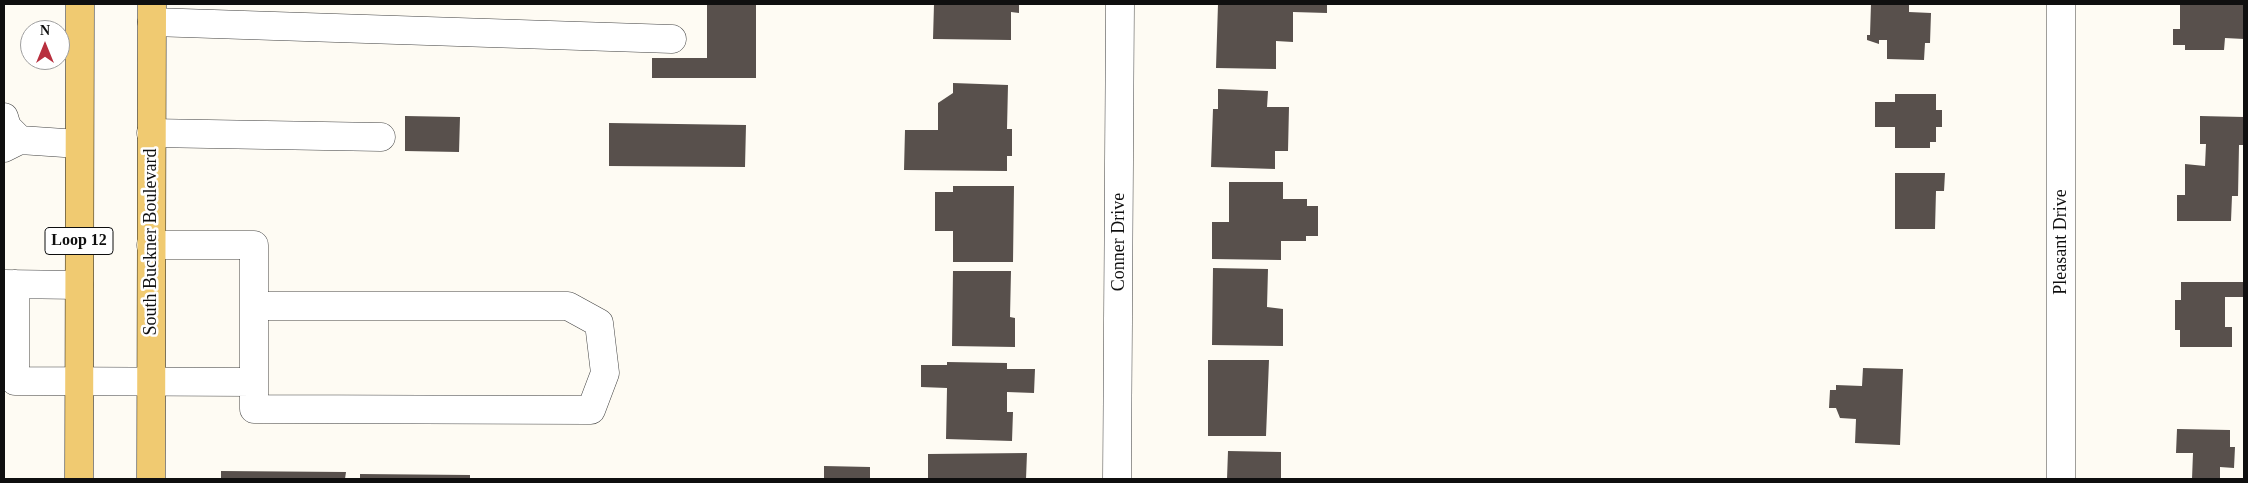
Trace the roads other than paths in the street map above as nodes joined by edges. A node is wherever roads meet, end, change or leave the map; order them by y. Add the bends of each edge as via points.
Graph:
1 (80, 4) edge
2 (1120, 4) edge
3 (2061, 4) edge
4 (152, 13) edge
5 (672, 39) dead end
6 (4, 117) edge
7 (151, 133) junction
8 (381, 137) dead end
9 (12, 144) edge
10 (79, 144) junction
11 (151, 245) junction
12 (9, 284) edge
13 (79, 285) junction
14 (254, 306) junction
15 (150, 381) junction
16 (79, 382) junction
17 (254, 382) junction
18 (80, 479) edge
19 (152, 479) edge
20 (1117, 479) edge
21 (2061, 479) edge

1 - 10 main road, Loop 12
2 - 20 street, Conner Drive
3 - 21 street, Pleasant Drive
4 - 5 street
4 - 7 main road, South Buckner Boulevard
6 - 9 street
7 - 8 street
7 - 11 main road, South Buckner Boulevard
9 - 10 street
10 - 13 main road, Loop 12
11 - 14 street via 254,245
11 - 15 main road, South Buckner Boulevard
12 - 13 street
12 - 16 street via 15,381
13 - 16 main road, Loop 12
14 - 17 street
14 - 17 street via 568,306 599,323 606,373 591,410 254,410
15 - 16 street
15 - 17 street
15 - 19 main road, South Buckner Boulevard
16 - 18 main road, Loop 12

